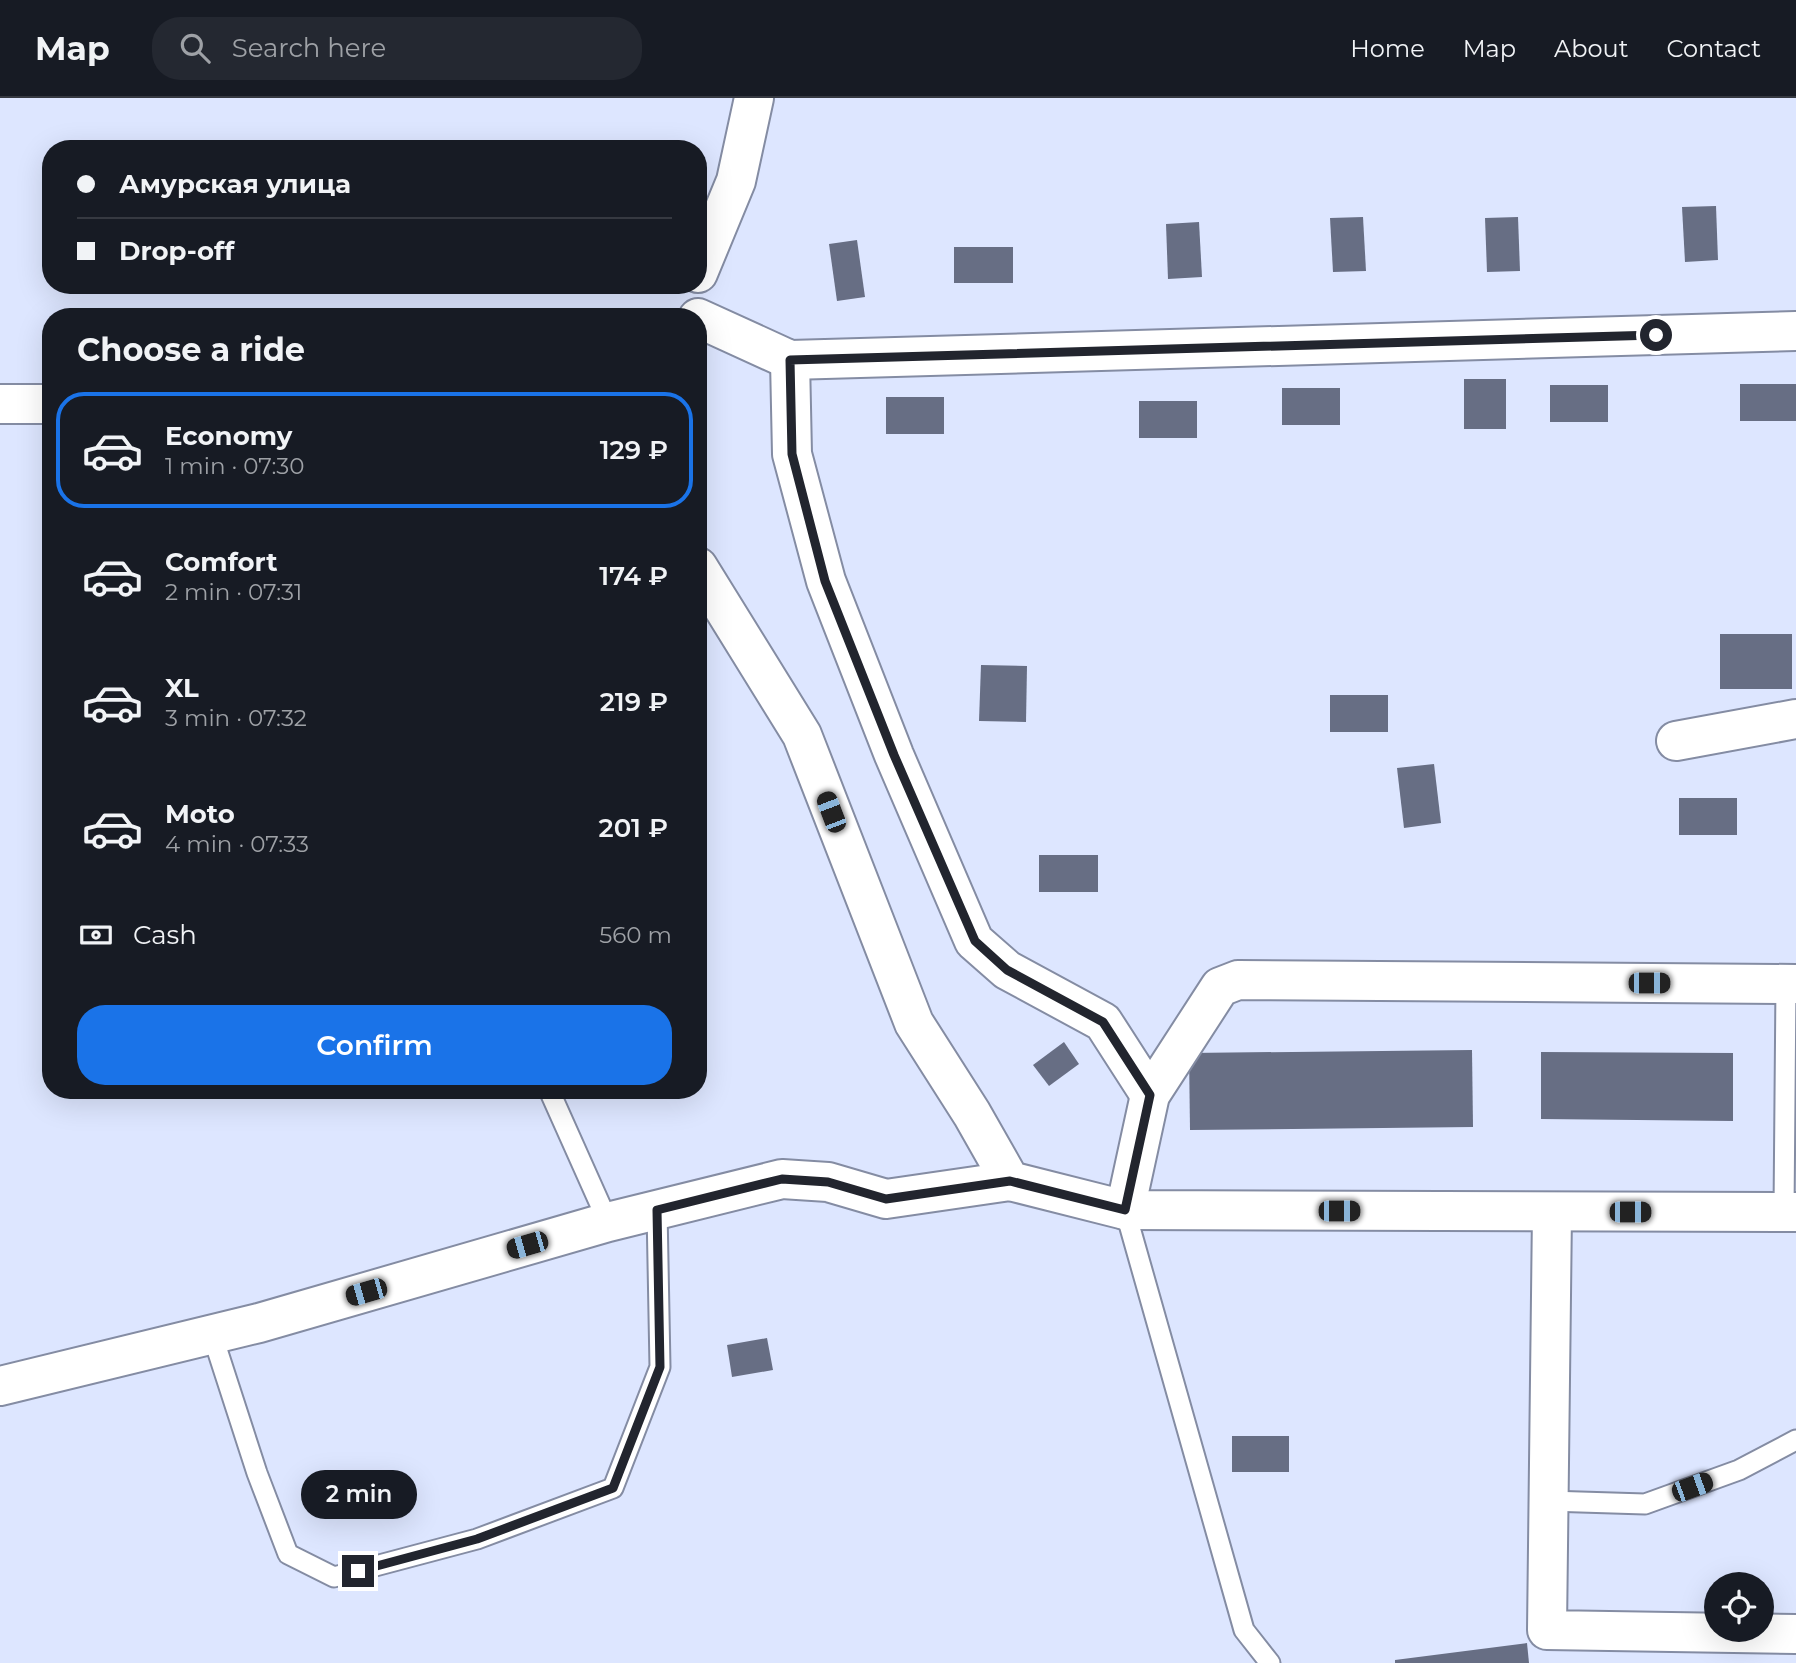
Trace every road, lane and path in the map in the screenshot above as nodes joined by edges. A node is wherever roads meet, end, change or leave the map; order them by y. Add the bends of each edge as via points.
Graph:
1 (754, 98) edge
2 (707, 251) edge
3 (707, 318) edge
4 (1796, 331) edge
5 (790, 360) junction
6 (0, 404) edge
7 (42, 404) edge
8 (707, 581) edge
9 (1796, 719) edge
10 (1676, 741) dead end
11 (1791, 984) edge
12 (1150, 1095) junction
13 (553, 1099) edge
14 (1010, 1181) junction
15 (657, 1210) junction
16 (1125, 1210) junction
17 (1790, 1211) edge
18 (1552, 1212) junction
19 (608, 1222) junction
20 (212, 1334) junction
21 (0, 1386) edge
22 (1796, 1440) edge
23 (1548, 1501) junction
24 (1796, 1634) edge
25 (1270, 1663) edge

1 - 2 street via 736,181
3 - 5 street
4 - 5 street
5 - 12 street via 792,454 825,581 975,941 1007,970 1103,1022
6 - 7 street
8 - 14 street via 802,735 914,1023
9 - 10 street
11 - 12 street via 1238,980 1220,987
11 - 17 lane
12 - 16 street
13 - 19 lane
14 - 15 street via 886,1199 828,1182 782,1179
14 - 16 street
15 - 19 street
15 - 20 lane via 660,1367 613,1488 477,1539 334,1577 288,1554
16 - 18 street
16 - 25 lane via 1244,1630
17 - 18 street
18 - 23 street
19 - 20 street
20 - 21 street
22 - 23 lane via 1739,1470 1645,1504
23 - 24 street via 1547,1630

